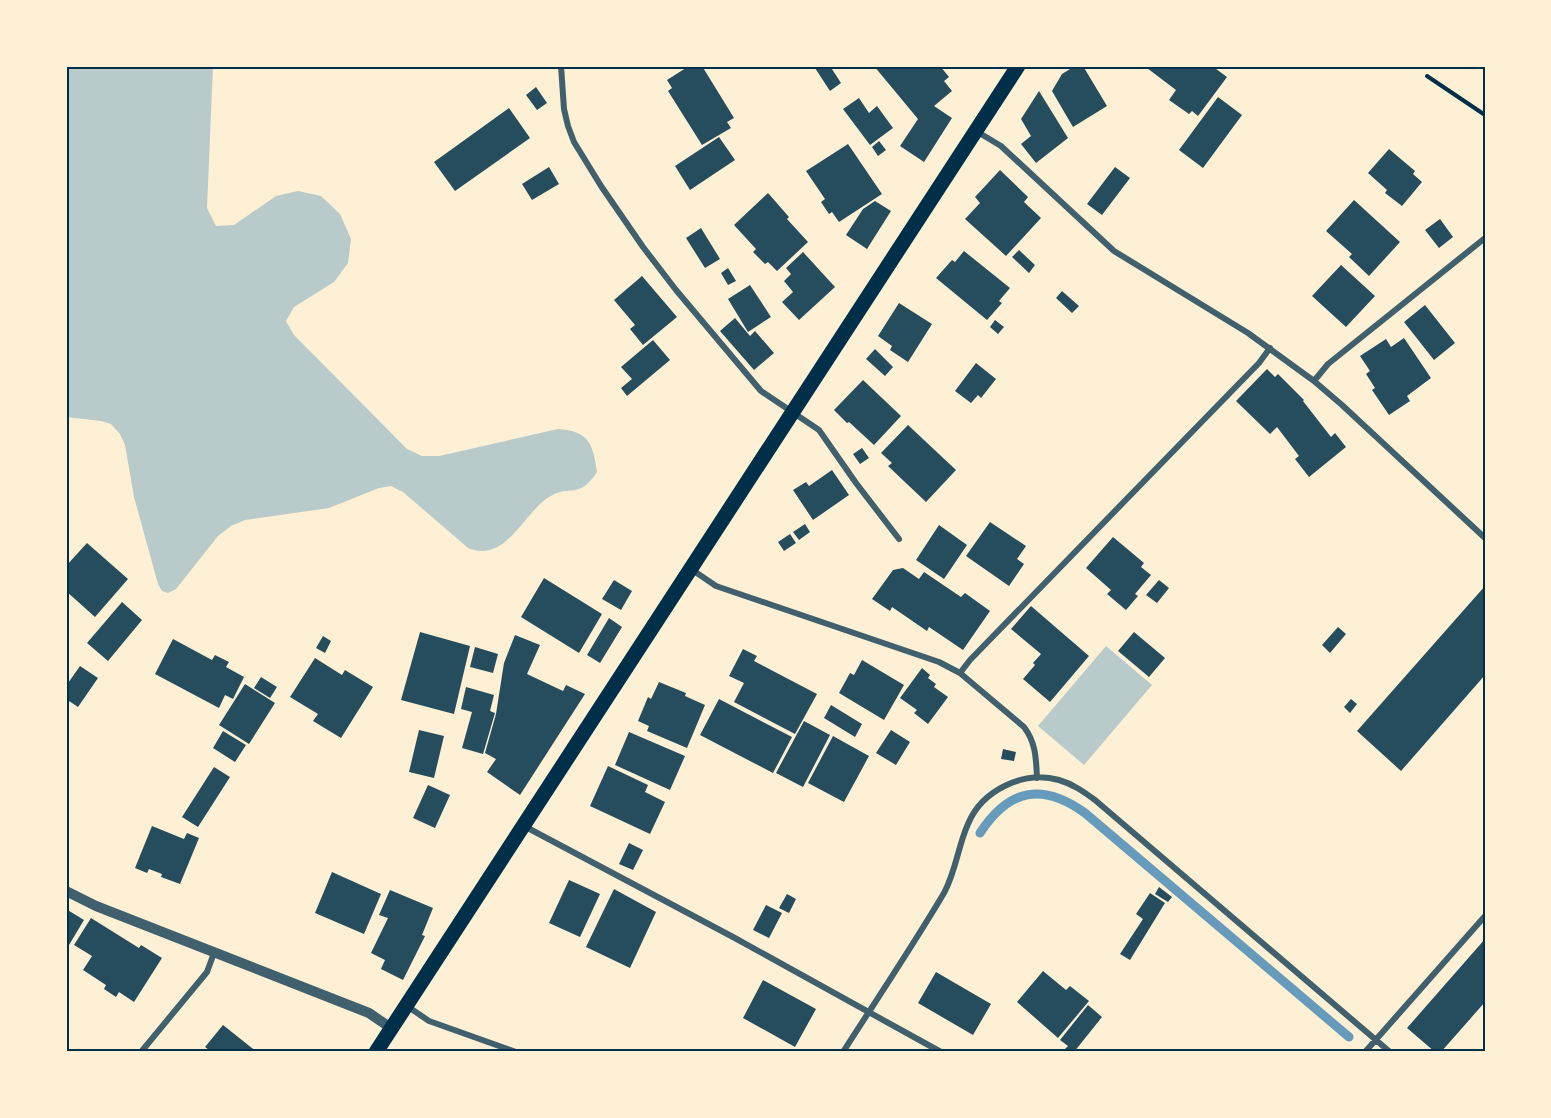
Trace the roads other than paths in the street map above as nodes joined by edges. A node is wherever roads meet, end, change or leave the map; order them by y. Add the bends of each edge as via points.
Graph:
1 (561, 66) edge
2 (1018, 66) edge
3 (976, 130) junction
4 (1485, 238) edge
5 (1269, 348) junction
6 (1314, 381) junction
7 (792, 412) junction
8 (1485, 538) edge
9 (899, 539) dead end
10 (690, 569) junction
11 (960, 673) junction
12 (1037, 778) junction
13 (523, 826) junction
14 (66, 891) edge
15 (1485, 916) edge
16 (214, 953) junction
17 (406, 1006) junction
18 (869, 1012) junction
19 (391, 1028) junction
20 (1376, 1040) junction
21 (141, 1052) edge
22 (376, 1052) edge
23 (516, 1052) edge
24 (843, 1052) edge
25 (941, 1052) edge
26 (1365, 1052) edge
27 (1390, 1052) edge

1 - 7 street via 568,126 606,194 643,247 761,392
2 - 3 main road
3 - 5 street via 1001,146 1114,251
3 - 7 main road
4 - 6 street via 1328,364
5 - 6 street
5 - 11 street via 1259,363
6 - 8 street
7 - 9 street via 819,430
7 - 10 main road
10 - 11 street via 716,586 939,662
10 - 13 main road
11 - 12 street via 1032,737
12 - 18 street via 1016,781 980,804 968,821 949,884
12 - 20 street via 1058,780 1095,800
13 - 17 main road
13 - 18 street
14 - 16 street
15 - 20 street
16 - 19 street via 369,1013
16 - 21 street via 207,972
17 - 19 main road
17 - 23 street via 429,1021
18 - 24 street
18 - 25 street
19 - 22 main road
20 - 26 street
20 - 27 street

